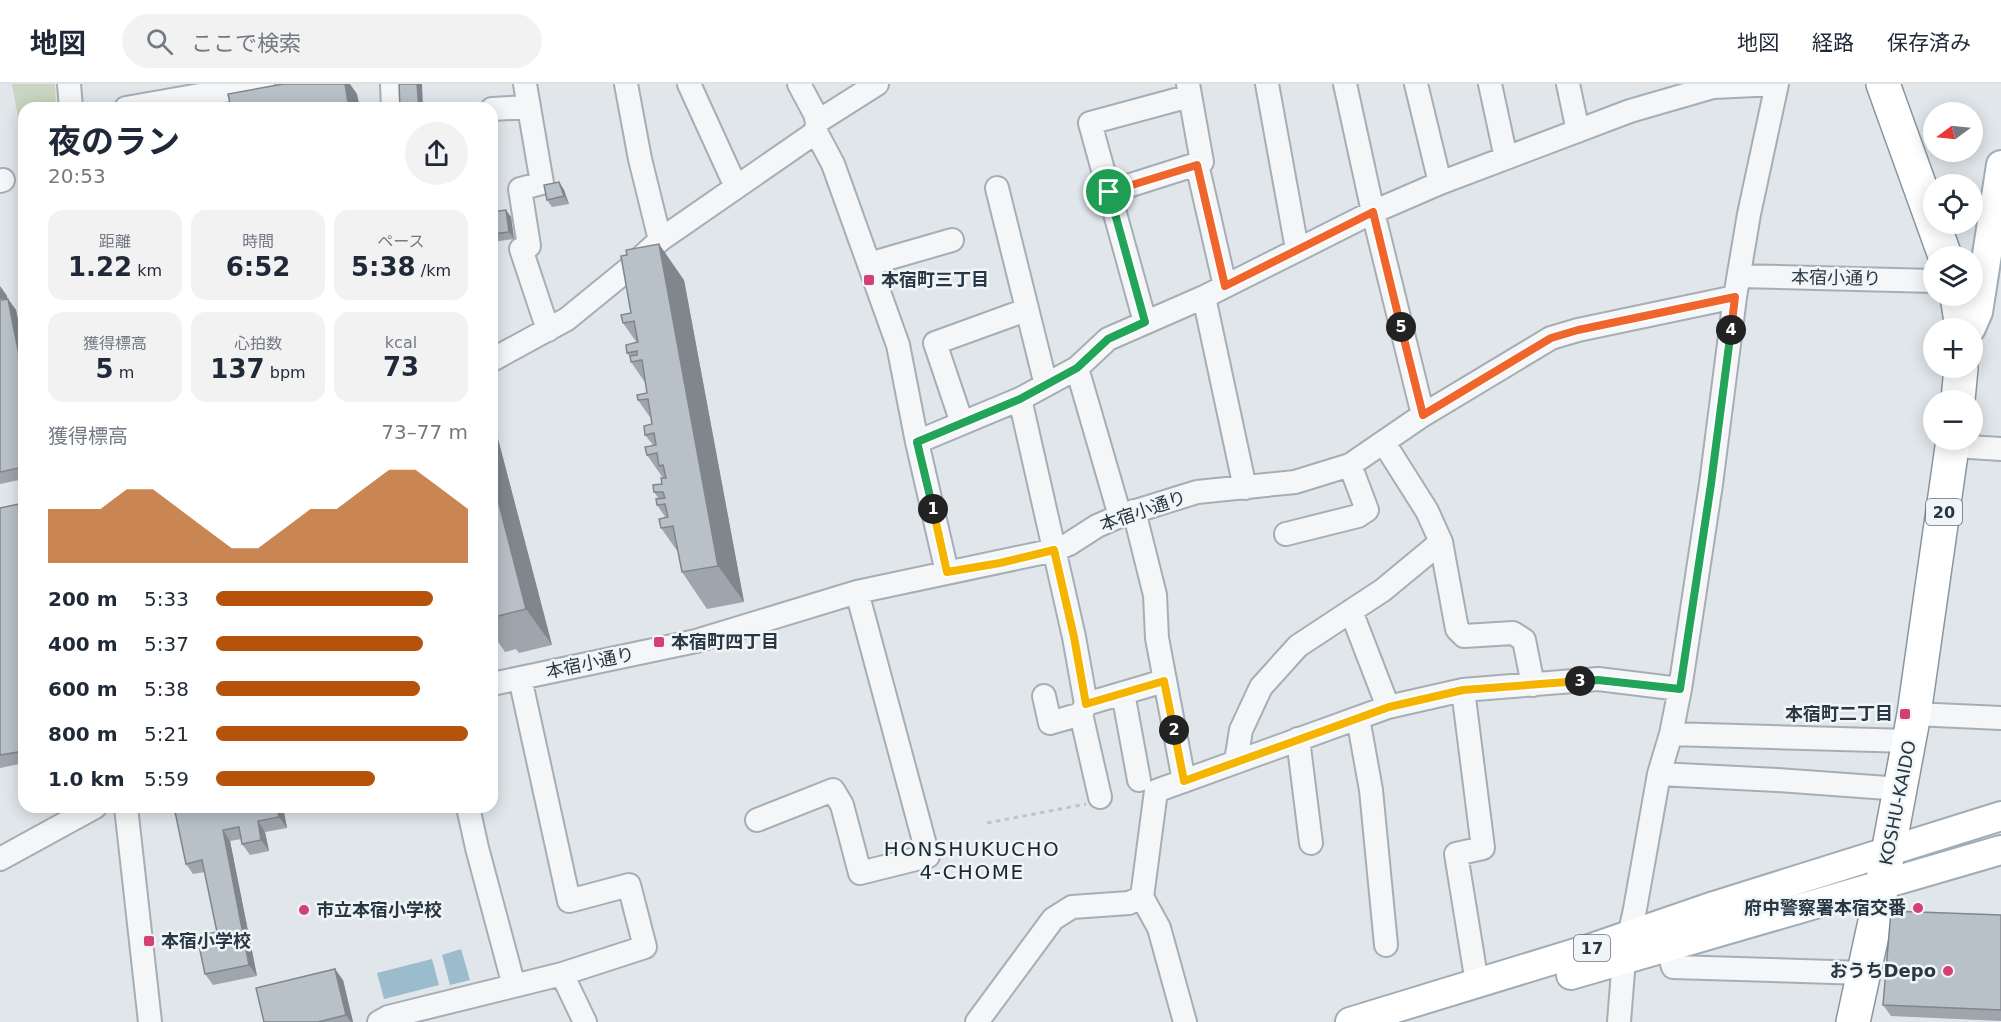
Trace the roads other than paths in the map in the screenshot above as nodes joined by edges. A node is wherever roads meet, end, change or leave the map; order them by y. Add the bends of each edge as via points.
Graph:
1 (69, 84) edge
2 (263, 84) edge
3 (392, 84) edge
4 (525, 84) edge
5 (626, 84) edge
6 (689, 84) edge
7 (799, 84) edge
8 (877, 84) edge
9 (1267, 84) edge
10 (1345, 84) edge
11 (1416, 84) edge
12 (1490, 84) edge
13 (1568, 84) edge
14 (1777, 84) edge
15 (1882, 84) edge
16 (1189, 90) edge
17 (70, 102) edge
18 (160, 102) edge
19 (393, 102) edge
20 (528, 107) junction
21 (498, 109) edge
22 (817, 127) junction
23 (1578, 131) junction
24 (1506, 158) junction
25 (1197, 165) junction
26 (2001, 165) edge
27 (1440, 183) junction
28 (736, 187) junction
29 (997, 188) dead end
30 (1109, 192) junction
31 (1923, 196) edge
32 (1373, 212) junction
33 (1986, 220) edge
34 (660, 240) junction
35 (952, 240) dead end
36 (1297, 249) junction
37 (869, 264) junction
38 (1986, 273) edge
39 (1923, 281) edge
40 (1225, 286) junction
41 (1737, 286) junction
42 (1204, 297) junction
43 (1026, 310) junction
44 (1975, 318) edge
45 (1145, 322) junction
46 (548, 330) junction
47 (498, 357) edge
48 (1077, 368) junction
49 (1046, 385) junction
50 (1020, 399) junction
51 (1423, 415) junction
52 (962, 423) junction
53 (917, 442) junction
54 (1384, 443) junction
55 (1983, 447) edge
56 (2001, 449) edge
57 (1952, 450) edge
58 (1350, 465) junction
59 (1245, 488) junction
60 (1127, 513) junction
61 (1286, 534) dead end
62 (1441, 542) junction
63 (1054, 550) junction
64 (947, 572) junction
65 (857, 591) junction
66 (1351, 611) junction
67 (520, 678) junction
68 (1164, 681) junction
69 (498, 683) edge
70 (1533, 685) junction
71 (1680, 689) junction
72 (1463, 690) junction
73 (1124, 693) junction
74 (1044, 696) dead end
75 (1389, 707) junction
76 (1083, 709) junction
77 (1358, 718) junction
78 (2001, 718) edge
79 (1912, 727) junction
80 (1671, 734) junction
81 (1298, 739) junction
82 (1236, 761) junction
83 (1659, 774) junction
84 (1139, 780) dead end
85 (1184, 781) junction
86 (1900, 793) junction
87 (1094, 800) road end
88 (84, 813) edge
89 (127, 813) edge
90 (469, 813) edge
91 (2001, 816) edge
92 (757, 820) dead end
93 (1311, 843) dead end
94 (2001, 850) edge
95 (1888, 852) junction
96 (0, 860) edge
97 (1882, 885) junction
98 (1142, 897) junction
99 (1386, 945) dead end
100 (1667, 946) junction
101 (1627, 947) junction
102 (1864, 973) junction
103 (562, 974) junction
104 (1478, 982) junction
105 (514, 986) junction
106 (150, 1022) edge
107 (379, 1022) edge
108 (585, 1022) edge
109 (977, 1022) edge
110 (1185, 1022) edge
111 (1350, 1022) edge
112 (1417, 1022) edge
113 (1619, 1022) edge
114 (1853, 1022) edge

1 - 17 street
2 - 18 street
3 - 19 street
4 - 20 street
5 - 34 street
6 - 28 street
7 - 22 street via 815,114
8 - 22 street
9 - 36 street
10 - 32 street
11 - 27 street
12 - 24 street
13 - 23 street
14 - 23 street via 1713,87
14 - 41 street
15 - 31 highway
16 - 25 street via 1202,162
16 - 30 street via 1090,123
20 - 21 street
20 - 46 street via 542,183 520,189 529,246 520,249
22 - 28 street
22 - 37 street
23 - 24 street
24 - 27 street
25 - 30 street
25 - 40 street
26 - 33 main road
27 - 32 street
28 - 34 street
29 - 43 street
30 - 45 street
32 - 36 street
32 - 51 street
33 - 38 main road
34 - 46 street via 567,319
35 - 37 street
36 - 40 street
37 - 53 street via 898,345
38 - 44 main road
39 - 41 street, 本宿小通り
40 - 42 street
41 - 51 street, 本宿小通り via 1551,338
41 - 71 street
42 - 45 street
42 - 59 street
43 - 49 street
43 - 52 street via 935,343
45 - 48 street via 1108,339
46 - 47 street
48 - 49 street
48 - 60 street
49 - 50 street
50 - 52 street
50 - 63 street
51 - 54 street, 本宿小通り
52 - 53 street
53 - 64 street
54 - 58 street, 本宿小通り
54 - 62 street via 1427,511
55 - 56 street
57 - 79 highway, KOSHU-KAIDO / 20
58 - 59 street, 本宿小通り via 1295,482
58 - 61 street via 1367,510 1358,516
59 - 60 street, 本宿小通り via 1197,492
60 - 63 street, 本宿小通り
60 - 68 street via 1155,596
62 - 66 street
62 - 70 street via 1457,629 1464,636 1513,633 1524,640
63 - 64 street, 本宿小通り
63 - 76 street via 1074,637
64 - 65 street, 本宿小通り
65 - 67 street, 本宿小通り via 696,641
65 - 92 street via 928,856 860,873 842,805 833,790
66 - 75 street
66 - 82 street via 1298,646 1261,687 1241,730
67 - 69 street, 本宿小通り
67 - 103 street via 569,901 629,885 645,947
68 - 73 street
68 - 85 street
70 - 71 street via 1598,680
70 - 72 street
71 - 80 street
72 - 75 street
72 - 104 street via 1483,848 1456,854
73 - 76 street
73 - 84 street
74 - 76 street via 1050,723
75 - 77 street
76 - 87 street
77 - 81 street
77 - 99 street via 1371,790
78 - 79 street
79 - 80 street
79 - 86 highway, KOSHU-KAIDO / 20
80 - 83 street
81 - 82 street
81 - 93 street
82 - 85 street
83 - 86 street via 1777,780
83 - 101 street
85 - 98 street via 1156,791
86 - 95 highway, KOSHU-KAIDO / 20
88 - 96 street
89 - 106 street
90 - 105 street
91 - 95 main road
94 - 97 main road
95 - 97 highway, KOSHU-KAIDO / 20
95 - 101 main road, 17 via 1832,869
97 - 100 main road, 17
97 - 102 highway, KOSHU-KAIDO / 20
98 - 109 street via 1129,903 1072,907 1053,919
98 - 110 street via 1159,928
100 - 101 main road, 17
100 - 102 street via 1673,967
101 - 104 main road, 17
101 - 112 main road, 17
101 - 113 street
102 - 114 highway, KOSHU-KAIDO / 20
103 - 105 street
103 - 108 street
104 - 111 main road, 17
105 - 107 street

